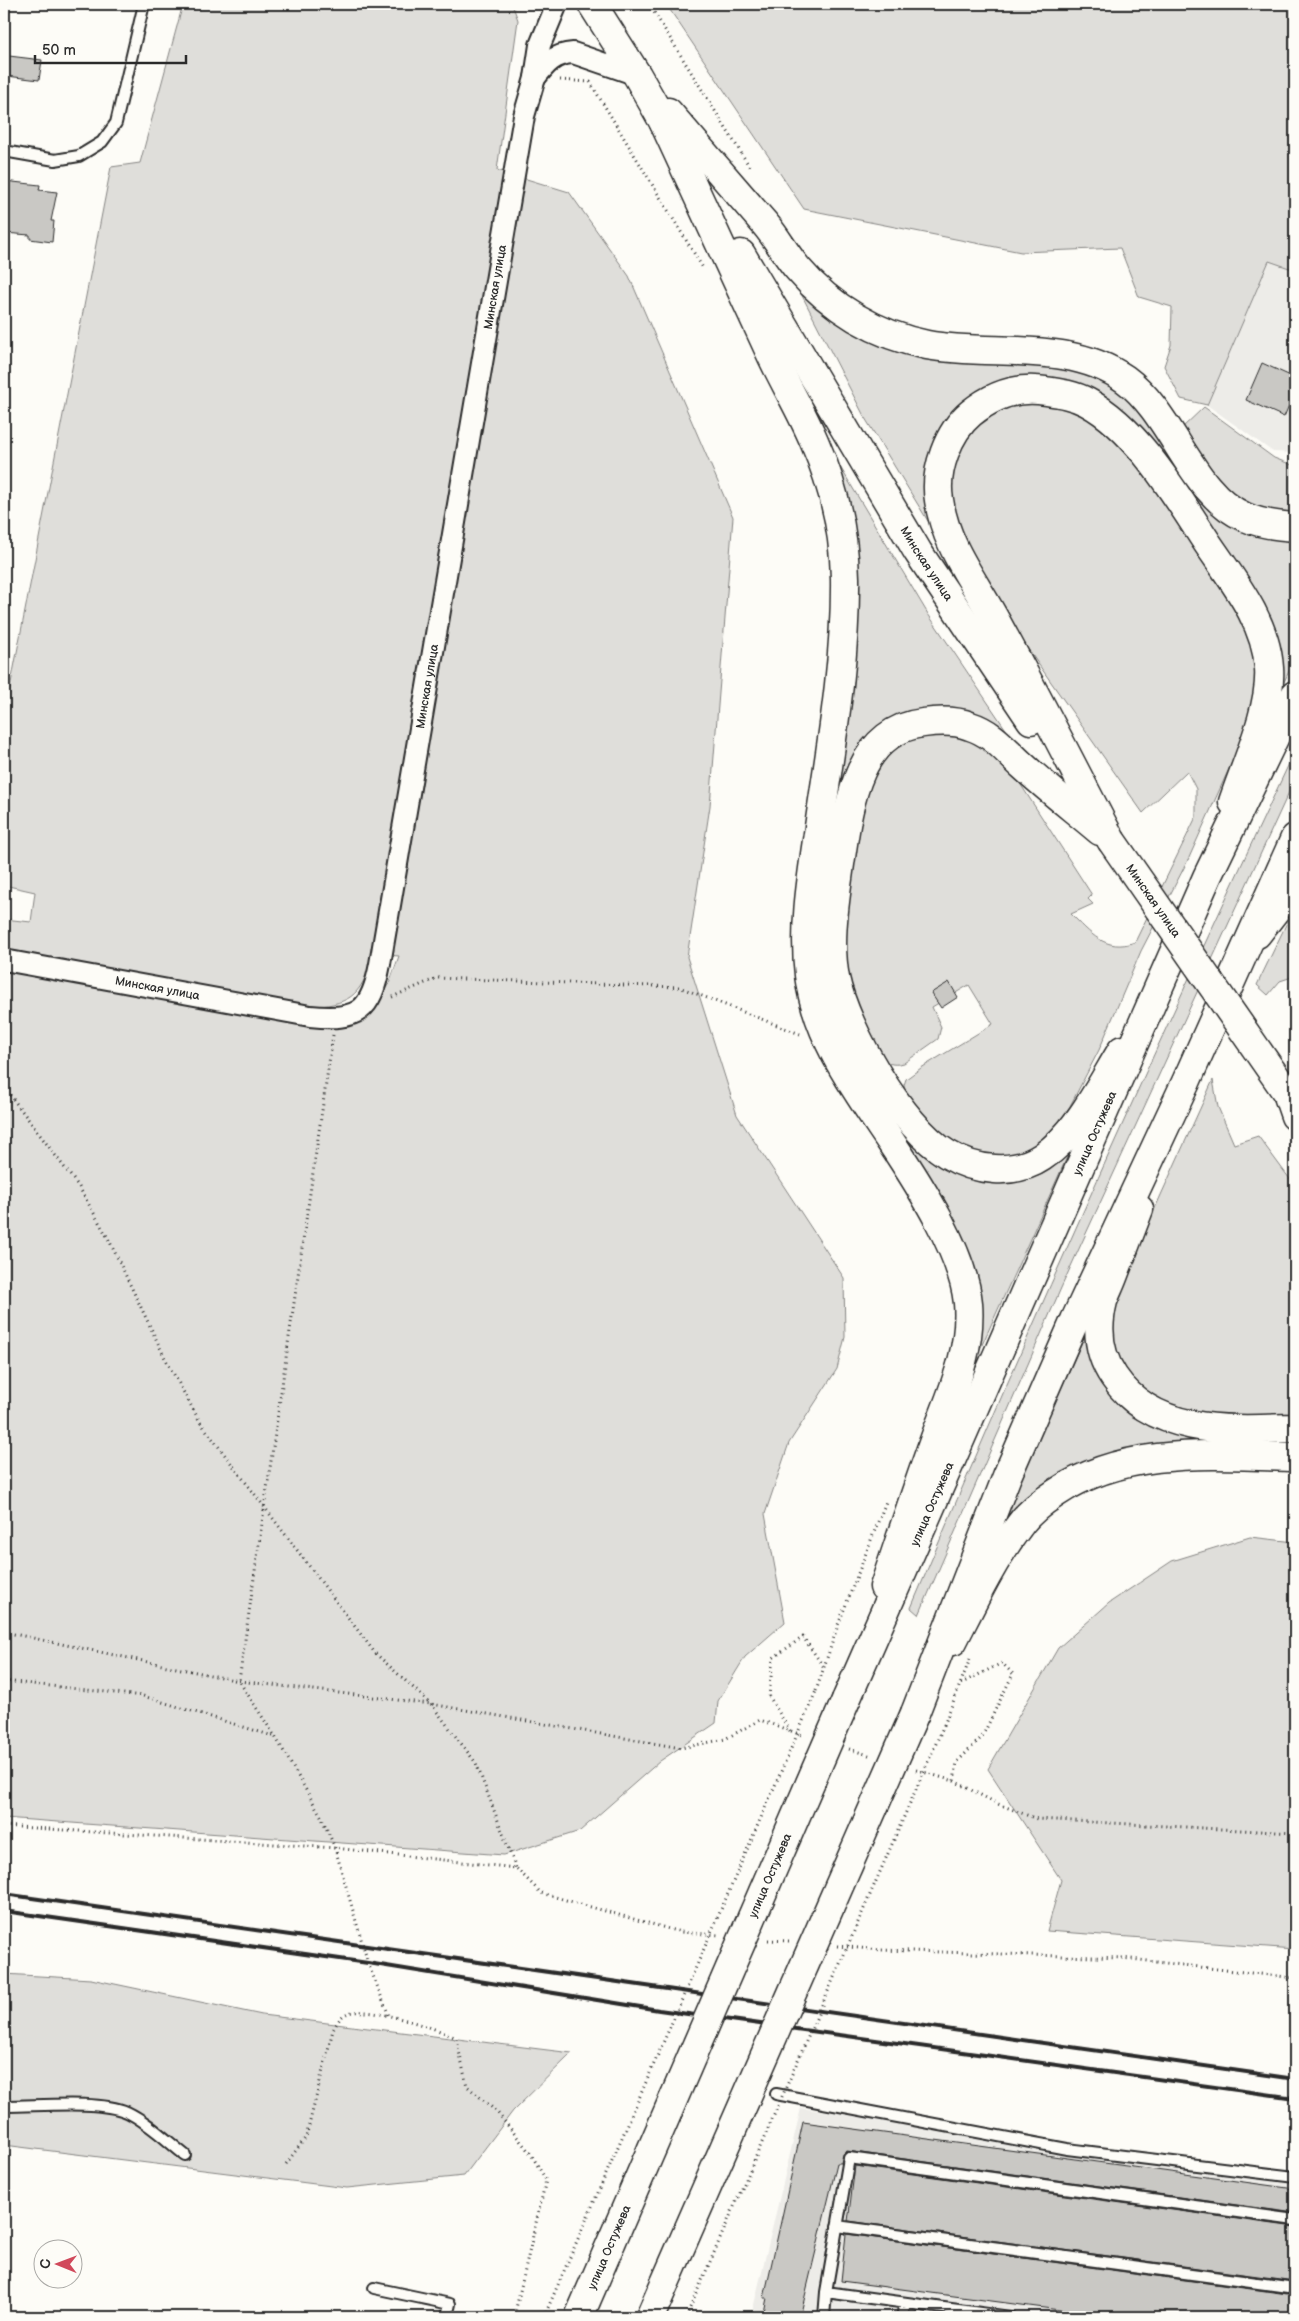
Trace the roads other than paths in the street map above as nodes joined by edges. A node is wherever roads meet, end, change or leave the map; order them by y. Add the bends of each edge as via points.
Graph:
1 (144, 4) edge
2 (557, 4) edge
3 (592, 4) edge
4 (636, 74) junction
5 (535, 78) junction
6 (664, 123) junction
7 (4, 151) edge
8 (1295, 527) edge
9 (1295, 695) edge
10 (1295, 838) edge
11 (1111, 840) junction
12 (1207, 877) junction
13 (1295, 885) edge
14 (1248, 945) junction
15 (4, 960) edge
16 (1152, 1004) junction
17 (1186, 1082) junction
18 (1293, 1103) edge
19 (1295, 1428) edge
20 (1295, 1457) edge
21 (846, 1700) junction
22 (915, 1713) junction
23 (776, 2094) dead end
24 (4, 2103) edge
25 (185, 2156) dead end
26 (1295, 2177) edge
27 (1295, 2220) edge
28 (837, 2226) junction
29 (374, 2288) dead end
30 (1295, 2288) edge
31 (826, 2292) junction
32 (905, 2303) junction
33 (447, 2317) edge
34 (579, 2317) edge
35 (650, 2317) edge
36 (824, 2317) edge
37 (902, 2317) edge
38 (1010, 2317) edge

1 - 7 lane via 116,123 102,142 80,156 55,160
2 - 5 street, Минская улица via 540,45
3 - 4 street, Минская улица
4 - 5 street via 590,57 568,53 554,57
4 - 6 street, Минская улица
4 - 8 street via 770,230 798,269 846,313 869,325 926,344 1077,357 1105,367 1148,400 1191,464 1228,507 1272,525
5 - 15 street, Минская улица via 524,116 377,983 369,1000 359,1011 336,1019
6 - 11 street, Минская улица via 918,552
6 - 21 street via 814,440 836,504 842,534 845,582 843,639 806,945 816,1006 839,1062 915,1177 952,1248 965,1284 968,1304 968,1330 959,1378 935,1438
9 - 12 street, улица Остужева
10 - 14 street
11 - 12 street via 992,614 965,570 946,532 938,498 941,464 950,440 966,418 986,401 1009,391 1039,390 1065,394 1087,402 1112,419 1161,475 1260,627 1270,667 1266,706
11 - 16 street via 1021,765 997,740 970,726 942,721 910,724 885,738 862,765 854,789 836,891 832,954 836,980 850,1024 872,1066 906,1115 945,1153 969,1166 993,1170 1019,1167 1041,1158 1060,1143 1078,1121
11 - 18 street, Минская улица, bridge
12 - 16 street, улица Остужева
13 - 14 street
14 - 17 street
16 - 21 street, улица Остужева
17 - 19 street via 1104,1301 1100,1350 1107,1366 1129,1396 1156,1414 1195,1425 1236,1429
17 - 22 street via 1075,1320 1007,1476
20 - 22 street via 1172,1456 1137,1461 1075,1480 1051,1496 1020,1524 993,1565
21 - 34 street, улица Остужева, bridge
22 - 35 street, bridge
23 - 26 lane via 1067,2149
24 - 25 lane via 8,2106 90,2105 126,2112
27 - 28 lane via 849,2158
28 - 30 lane
28 - 31 lane
29 - 33 lane via 450,2304
31 - 32 lane
31 - 36 lane
32 - 37 lane
32 - 38 lane

